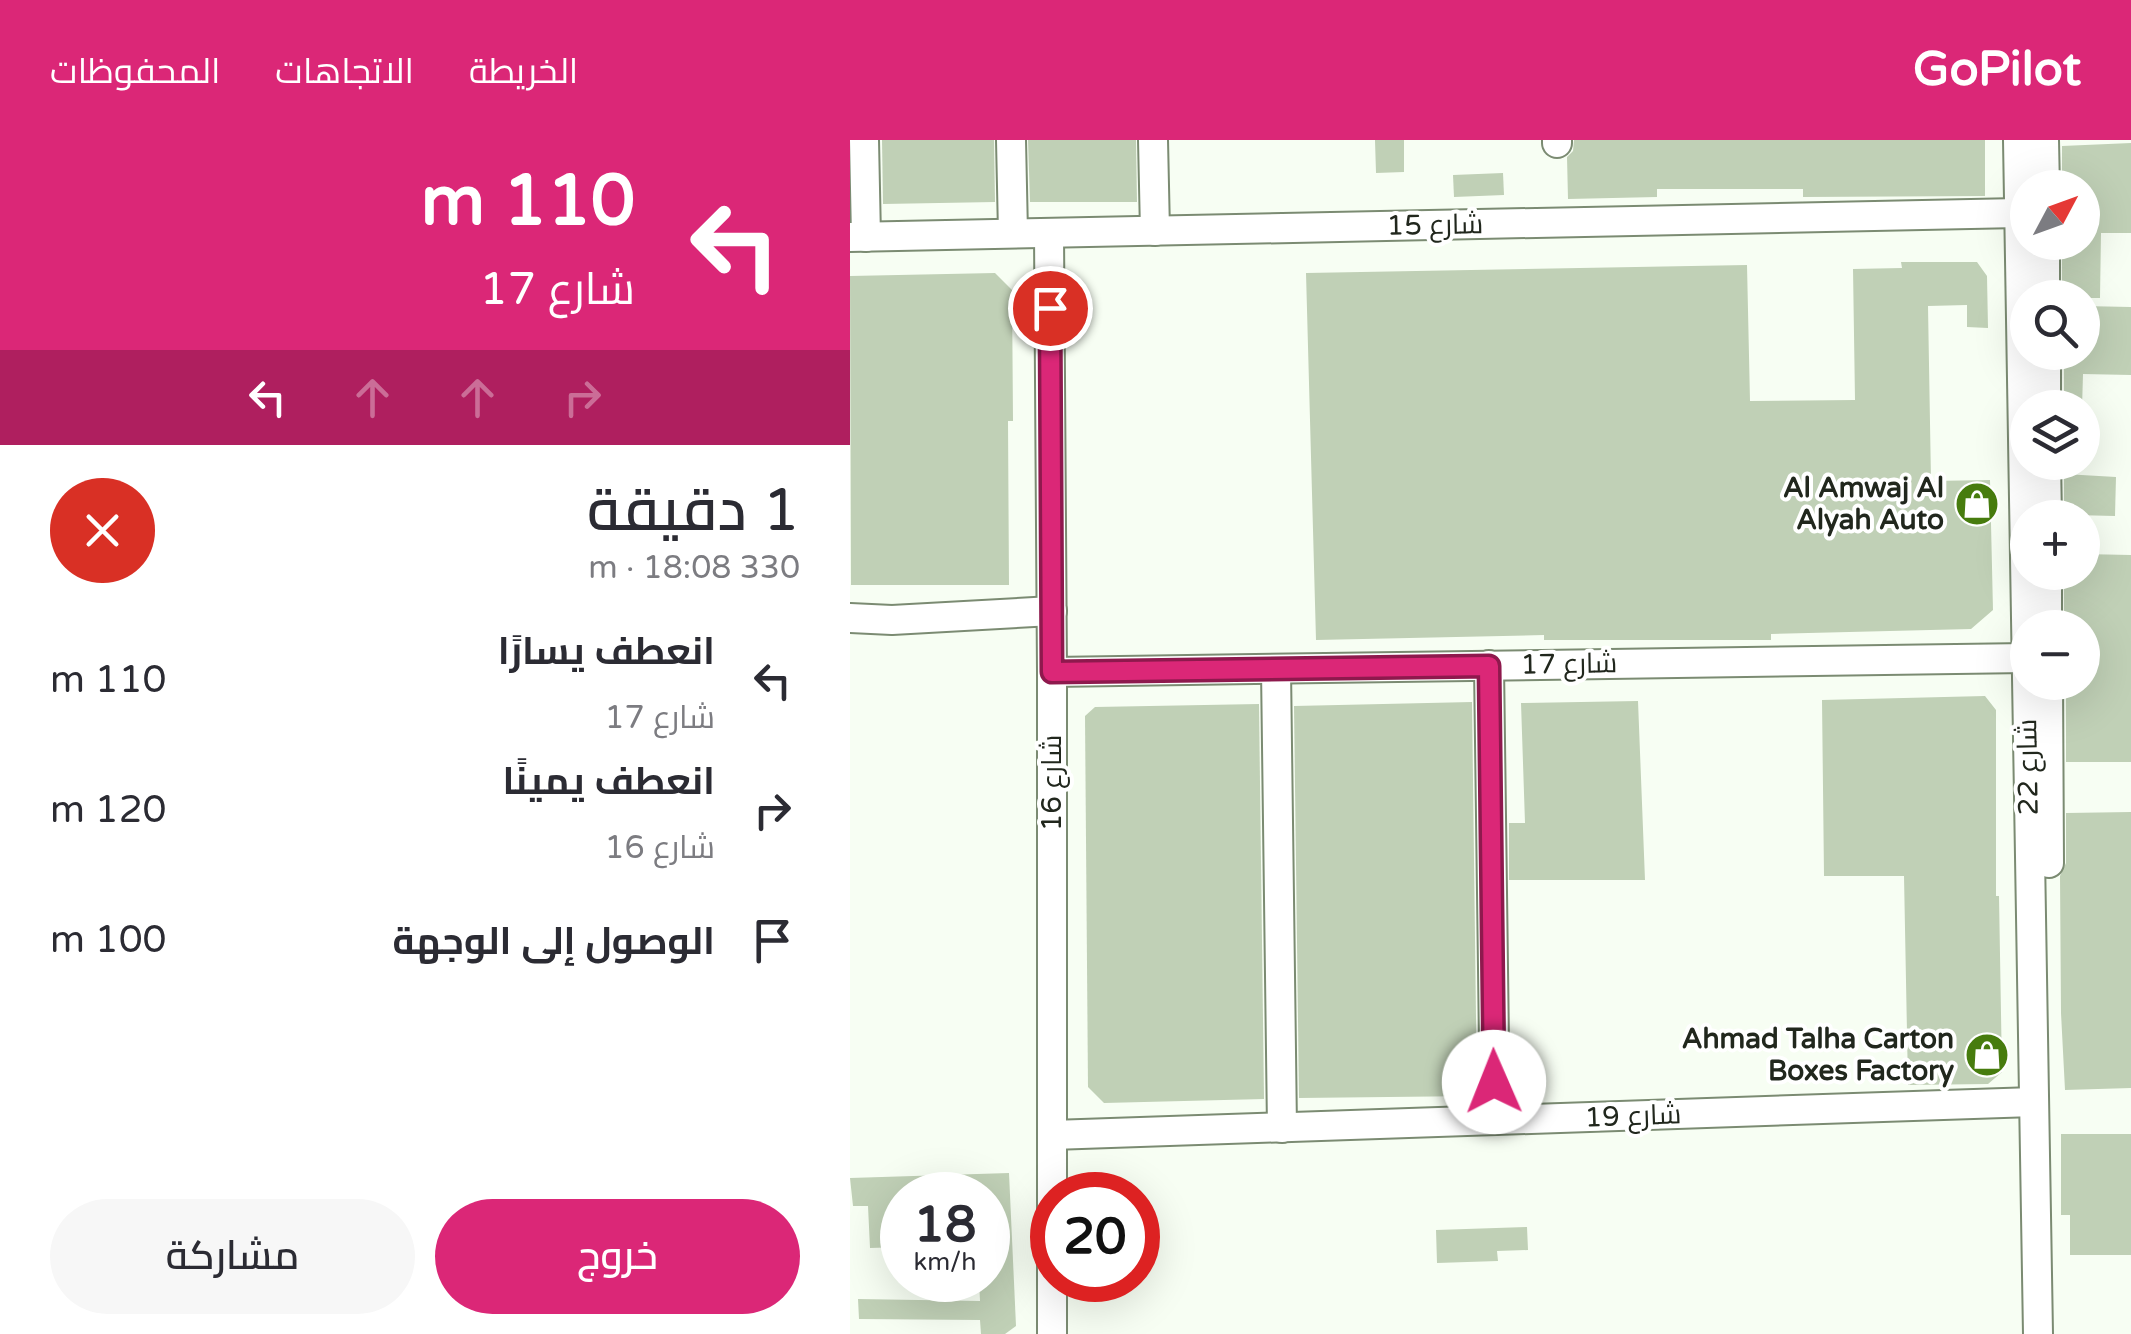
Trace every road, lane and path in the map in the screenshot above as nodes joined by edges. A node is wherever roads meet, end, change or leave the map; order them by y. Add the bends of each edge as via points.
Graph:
1 (864, 140) edge
2 (1011, 140) edge
3 (1153, 140) edge
4 (2018, 140) edge
5 (2044, 140) edge
6 (2018, 170) edge
7 (2045, 170) edge
8 (2010, 214) edge
9 (1155, 231) junction
10 (1013, 233) junction
11 (1049, 233) junction
12 (858, 237) edge
13 (2020, 260) edge
14 (2026, 610) edge
15 (1052, 611) junction
16 (850, 618) edge
17 (2010, 658) edge
18 (1489, 666) junction
19 (1276, 668) junction
20 (1052, 672) junction
21 (2028, 700) edge
22 (2048, 700) edge
23 (2034, 1102) junction
24 (1495, 1120) junction
25 (1282, 1128) junction
26 (1052, 1136) junction
27 (1052, 1334) edge
28 (2038, 1334) edge
29 (2052, 1334) edge

1 - 12 street
2 - 10 street
3 - 9 street
4 - 6 street, شارع 22
5 - 7 street
8 - 9 street, شارع 15
9 - 11 street, شارع 15
10 - 11 street, شارع 15
10 - 12 street, شارع 15
11 - 15 street, شارع 16
13 - 14 street, شارع 22
15 - 16 street
15 - 20 street, شارع 16
17 - 18 street, شارع 17
18 - 19 street, شارع 17
18 - 24 street
19 - 20 street, شارع 17
19 - 25 street
20 - 26 street, شارع 16
21 - 23 street, شارع 22
22 - 29 street, شارع 22
23 - 24 street, شارع 19
23 - 28 street, شارع 22
24 - 25 street, شارع 19
25 - 26 street, شارع 19
26 - 27 street, شارع 16

